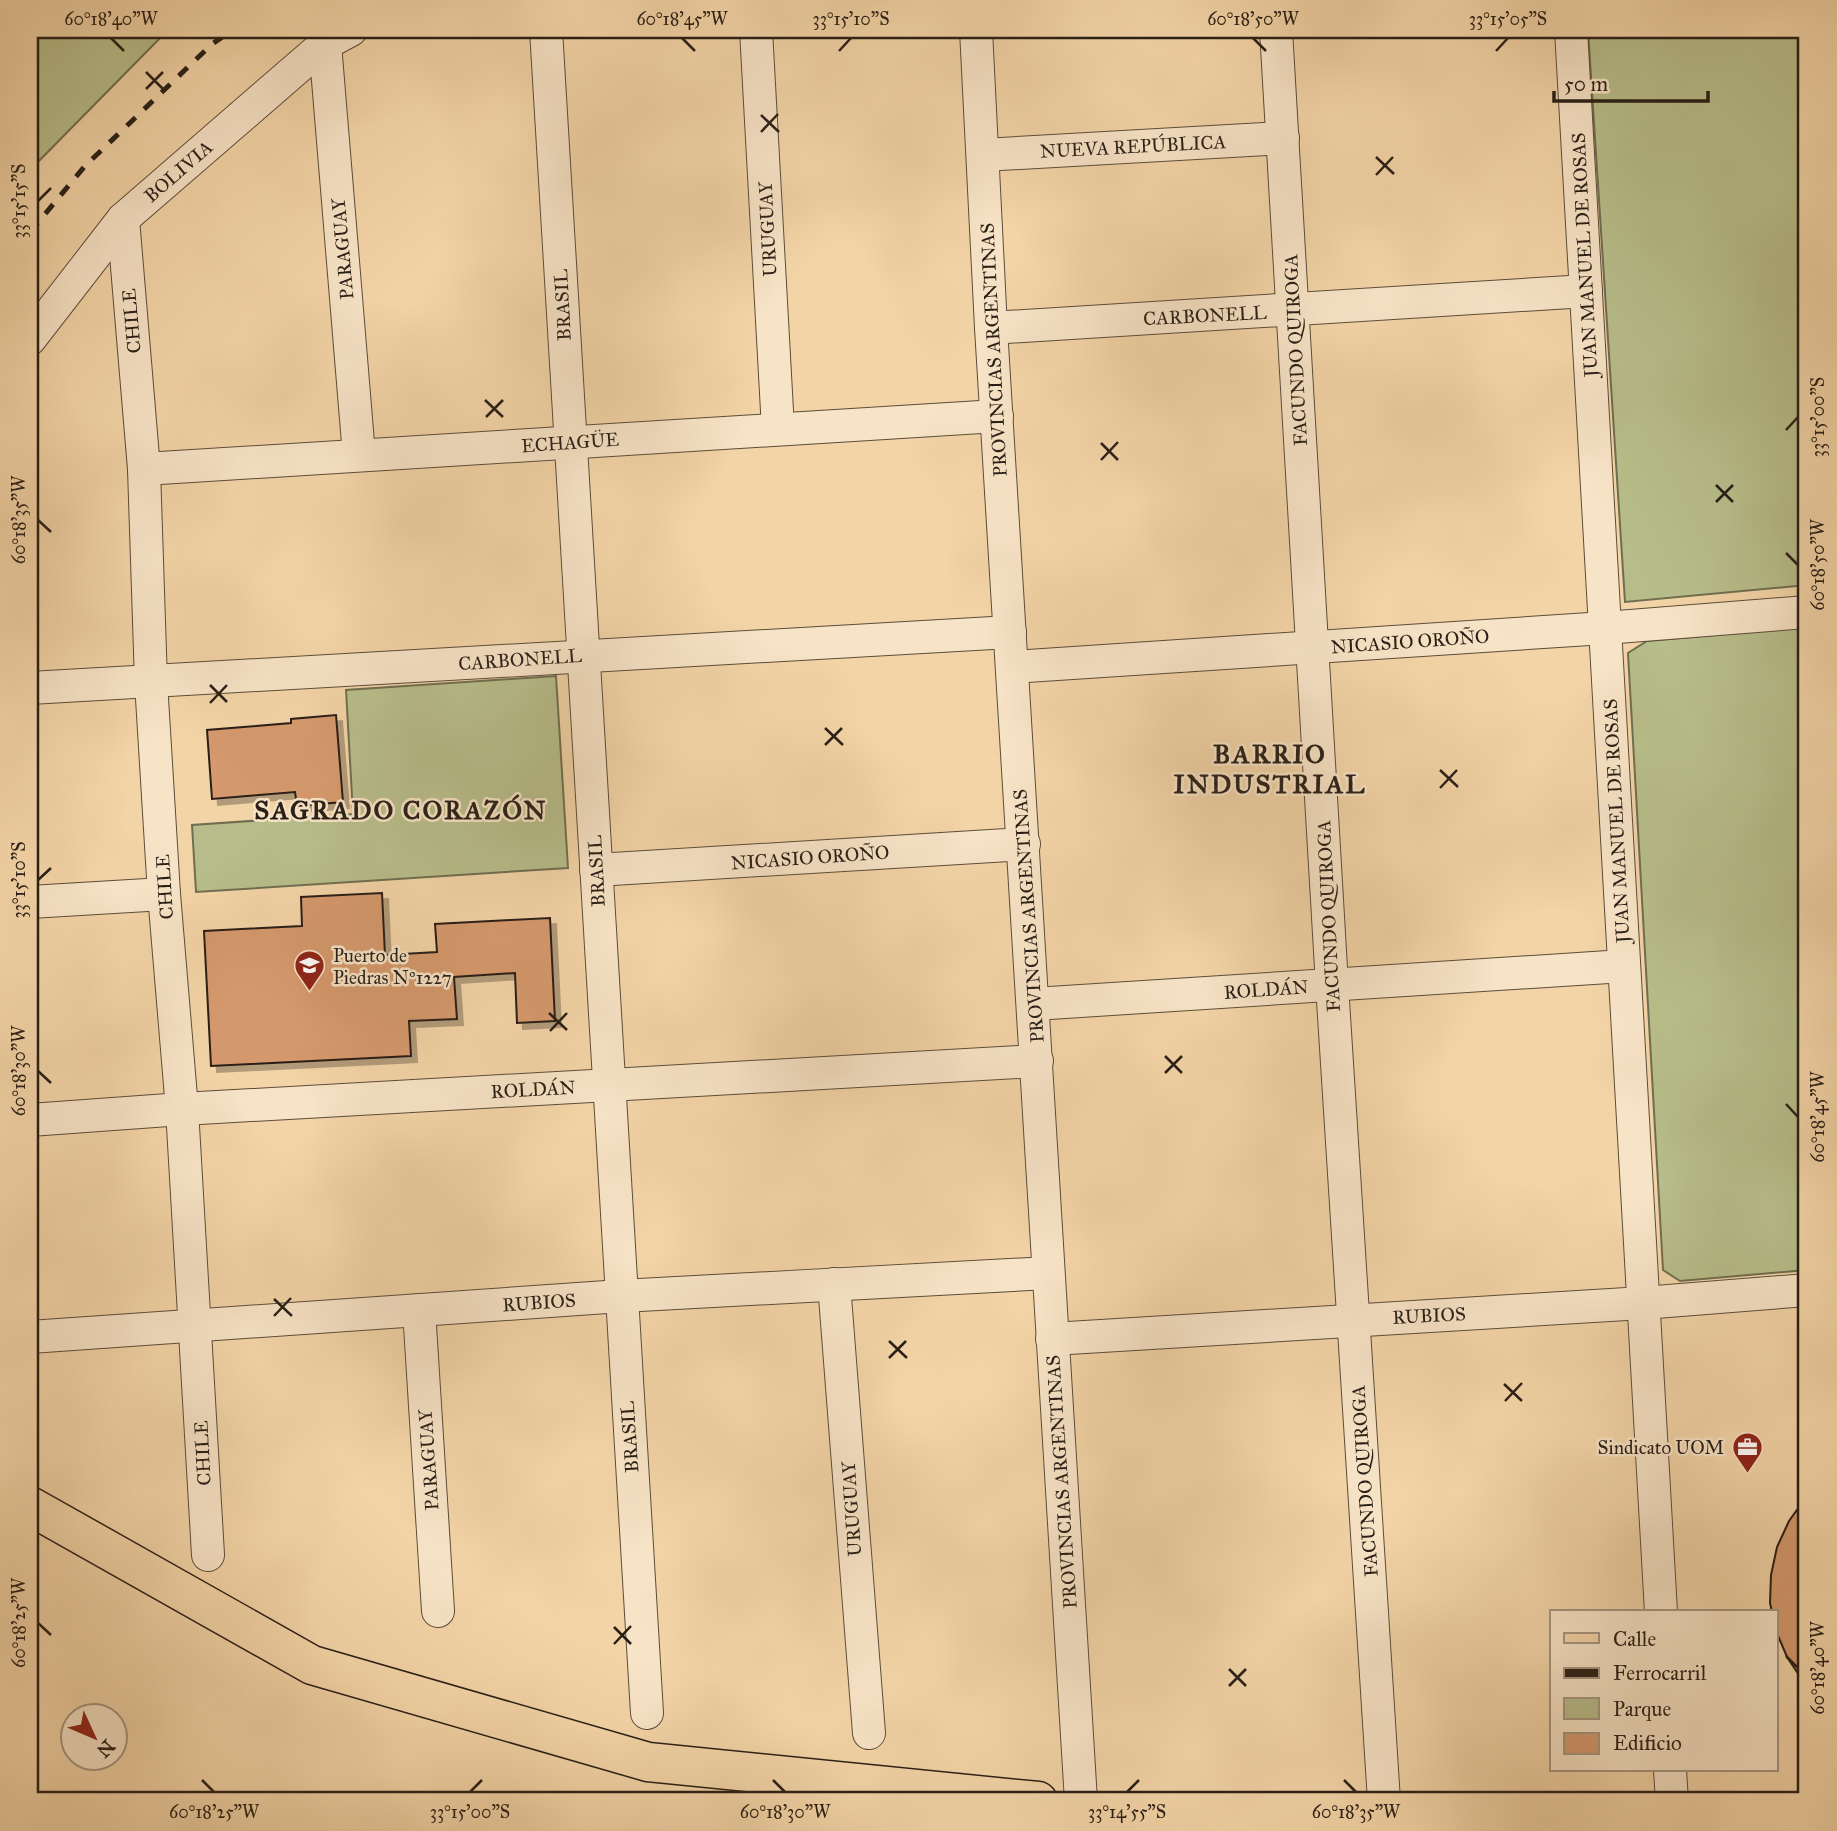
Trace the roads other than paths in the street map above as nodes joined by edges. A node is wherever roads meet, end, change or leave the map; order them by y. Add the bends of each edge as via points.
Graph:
1 (546, 30) edge
2 (756, 30) edge
3 (976, 30) edge
4 (1276, 30) edge
5 (1571, 30) edge
6 (338, 37) edge
7 (1283, 138) junction
8 (983, 155) junction
9 (123, 219) junction
10 (1586, 291) junction
11 (1293, 310) junction
12 (991, 328) junction
13 (30, 339) edge
14 (997, 416) junction
15 (778, 429) junction
16 (571, 442) junction
17 (359, 455) junction
18 (144, 469) junction
19 (1807, 612) edge
20 (1605, 628) junction
21 (1010, 632) junction
22 (1313, 648) junction
23 (583, 655) junction
24 (1012, 667) junction
25 (150, 682) junction
26 (30, 688) edge
27 (1024, 844) junction
28 (596, 870) junction
29 (164, 894) junction
30 (30, 902) edge
31 (1624, 967) junction
32 (1332, 985) junction
33 (1034, 1004) junction
34 (1037, 1061) junction
35 (610, 1085) junction
36 (182, 1109) junction
37 (30, 1120) edge
38 (1048, 1273) junction
39 (834, 1284) junction
40 (1807, 1290) edge
41 (621, 1296) junction
42 (1643, 1303) junction
43 (419, 1310) junction
44 (1354, 1320) junction
45 (195, 1326) junction
46 (30, 1337) edge
47 (1052, 1339) junction
48 (30, 1506) edge
49 (208, 1555) dead end
50 (1661, 1610) edge
51 (438, 1611) dead end
52 (647, 1713) dead end
53 (869, 1733) dead end
54 (1670, 1772) edge
55 (1038, 1801) edge
56 (1082, 1801) edge
57 (1384, 1801) edge
58 (1672, 1801) edge

1 - 16 street, BRASIL
2 - 15 street, URUGUAY
3 - 8 street, PROVINCIAS ARGENTINAS
4 - 7 street, FACUNDO QUIROGA
5 - 10 street, JUAN MANUEL DE ROSAS
6 - 9 street, BOLIVIA
6 - 17 street, PARAGUAY
7 - 8 street, NUEVA REPÚBLICA
7 - 11 street, FACUNDO QUIROGA
8 - 12 street, PROVINCIAS ARGENTINAS
9 - 13 street, BOLIVIA
9 - 18 street, CHILE
10 - 11 street, CARBONELL
10 - 20 street, JUAN MANUEL DE ROSAS
11 - 12 street, CARBONELL
11 - 22 street, FACUNDO QUIROGA
12 - 14 street, PROVINCIAS ARGENTINAS
14 - 15 street, ECHAGÜE
14 - 21 street, PROVINCIAS ARGENTINAS
15 - 16 street, ECHAGÜE
16 - 17 street, ECHAGÜE
16 - 23 street, BRASIL
17 - 18 street, ECHAGÜE
18 - 25 street, CHILE
19 - 20 street, NICASIO OROÑO
20 - 22 street, NICASIO OROÑO
20 - 31 street, JUAN MANUEL DE ROSAS
21 - 23 street, CARBONELL
21 - 24 street, PROVINCIAS ARGENTINAS
22 - 24 street, NICASIO OROÑO
22 - 32 street, FACUNDO QUIROGA
23 - 25 street, CARBONELL
23 - 28 street, BRASIL
24 - 27 street, PROVINCIAS ARGENTINAS
25 - 26 street, CARBONELL
25 - 29 street, CHILE
27 - 28 street, NICASIO OROÑO
27 - 33 street, PROVINCIAS ARGENTINAS
28 - 35 street, BRASIL
29 - 30 street
29 - 36 street, CHILE
31 - 32 street, ROLDÁN
31 - 42 street, JUAN MANUEL DE ROSAS
32 - 33 street, ROLDÁN
32 - 44 street, FACUNDO QUIROGA
33 - 34 street, PROVINCIAS ARGENTINAS
34 - 35 street, ROLDÁN
34 - 38 street, PROVINCIAS ARGENTINAS
35 - 36 street, ROLDÁN
35 - 41 street, BRASIL
36 - 37 street, ROLDÁN
36 - 45 street, CHILE
38 - 39 street, RUBIOS
38 - 47 street, PROVINCIAS ARGENTINAS
39 - 41 street, RUBIOS
39 - 53 street, URUGUAY
40 - 42 street, RUBIOS
41 - 43 street, RUBIOS
41 - 52 street, BRASIL
42 - 44 street, RUBIOS
42 - 50 street, JUAN MANUEL DE ROSAS
43 - 45 street, RUBIOS
43 - 51 street, PARAGUAY
44 - 47 street, RUBIOS
44 - 57 street, FACUNDO QUIROGA
45 - 46 street, RUBIOS
45 - 49 street, CHILE
47 - 56 street, PROVINCIAS ARGENTINAS
48 - 55 main road via 312,1665 649,1762
54 - 58 street

